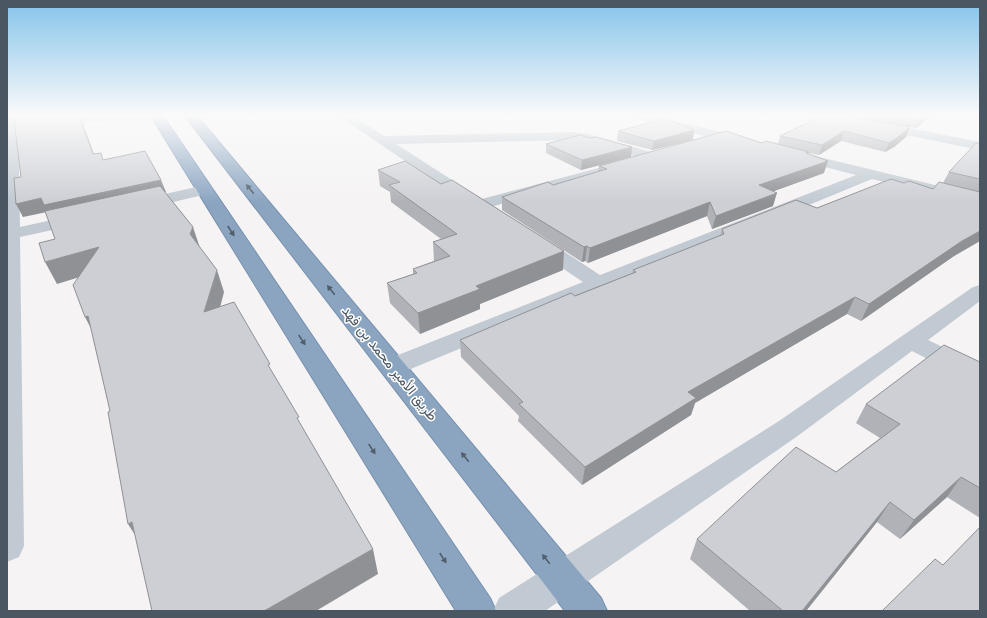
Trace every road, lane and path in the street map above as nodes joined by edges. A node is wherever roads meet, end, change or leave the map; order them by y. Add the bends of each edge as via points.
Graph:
1 (14, 145) edge
2 (176, 145) edge
3 (214, 145) edge
4 (390, 145) edge
5 (617, 145) edge
6 (783, 152) edge
7 (9, 167) edge
8 (871, 174) junction
9 (205, 190) junction
10 (980, 201) edge
11 (480, 205) junction
12 (127, 208) edge
13 (96, 215) edge
14 (500, 218) edge
15 (11, 234) junction
16 (526, 236) edge
17 (598, 284) junction
18 (980, 291) edge
19 (8, 312) edge
20 (911, 341) junction
21 (392, 366) junction
22 (980, 375) edge
23 (7, 531) edge
24 (7, 546) edge
25 (561, 577) junction
26 (477, 611) edge
27 (512, 611) edge
28 (588, 611) edge

1 - 7 street
2 - 9 highway
21 -> 3 highway, طريق الأمير محمد بن فهد
4 - 11 street
5 - 11 street via 660,155
6 - 8 street
7 - 15 street
8 - 10 street
8 - 17 street
9 - 12 street
9 -> 26 highway
11 - 14 street
13 - 15 street
15 - 19 street
16 - 17 street
17 - 21 street
18 - 20 street
19 - 23 street
20 - 22 street
20 - 25 street via 789,428
25 -> 21 highway, طريق الأمير محمد بن فهد
23 - 24 street
25 - 27 street
25 - 28 highway, طريق الأمير محمد بن فهد

